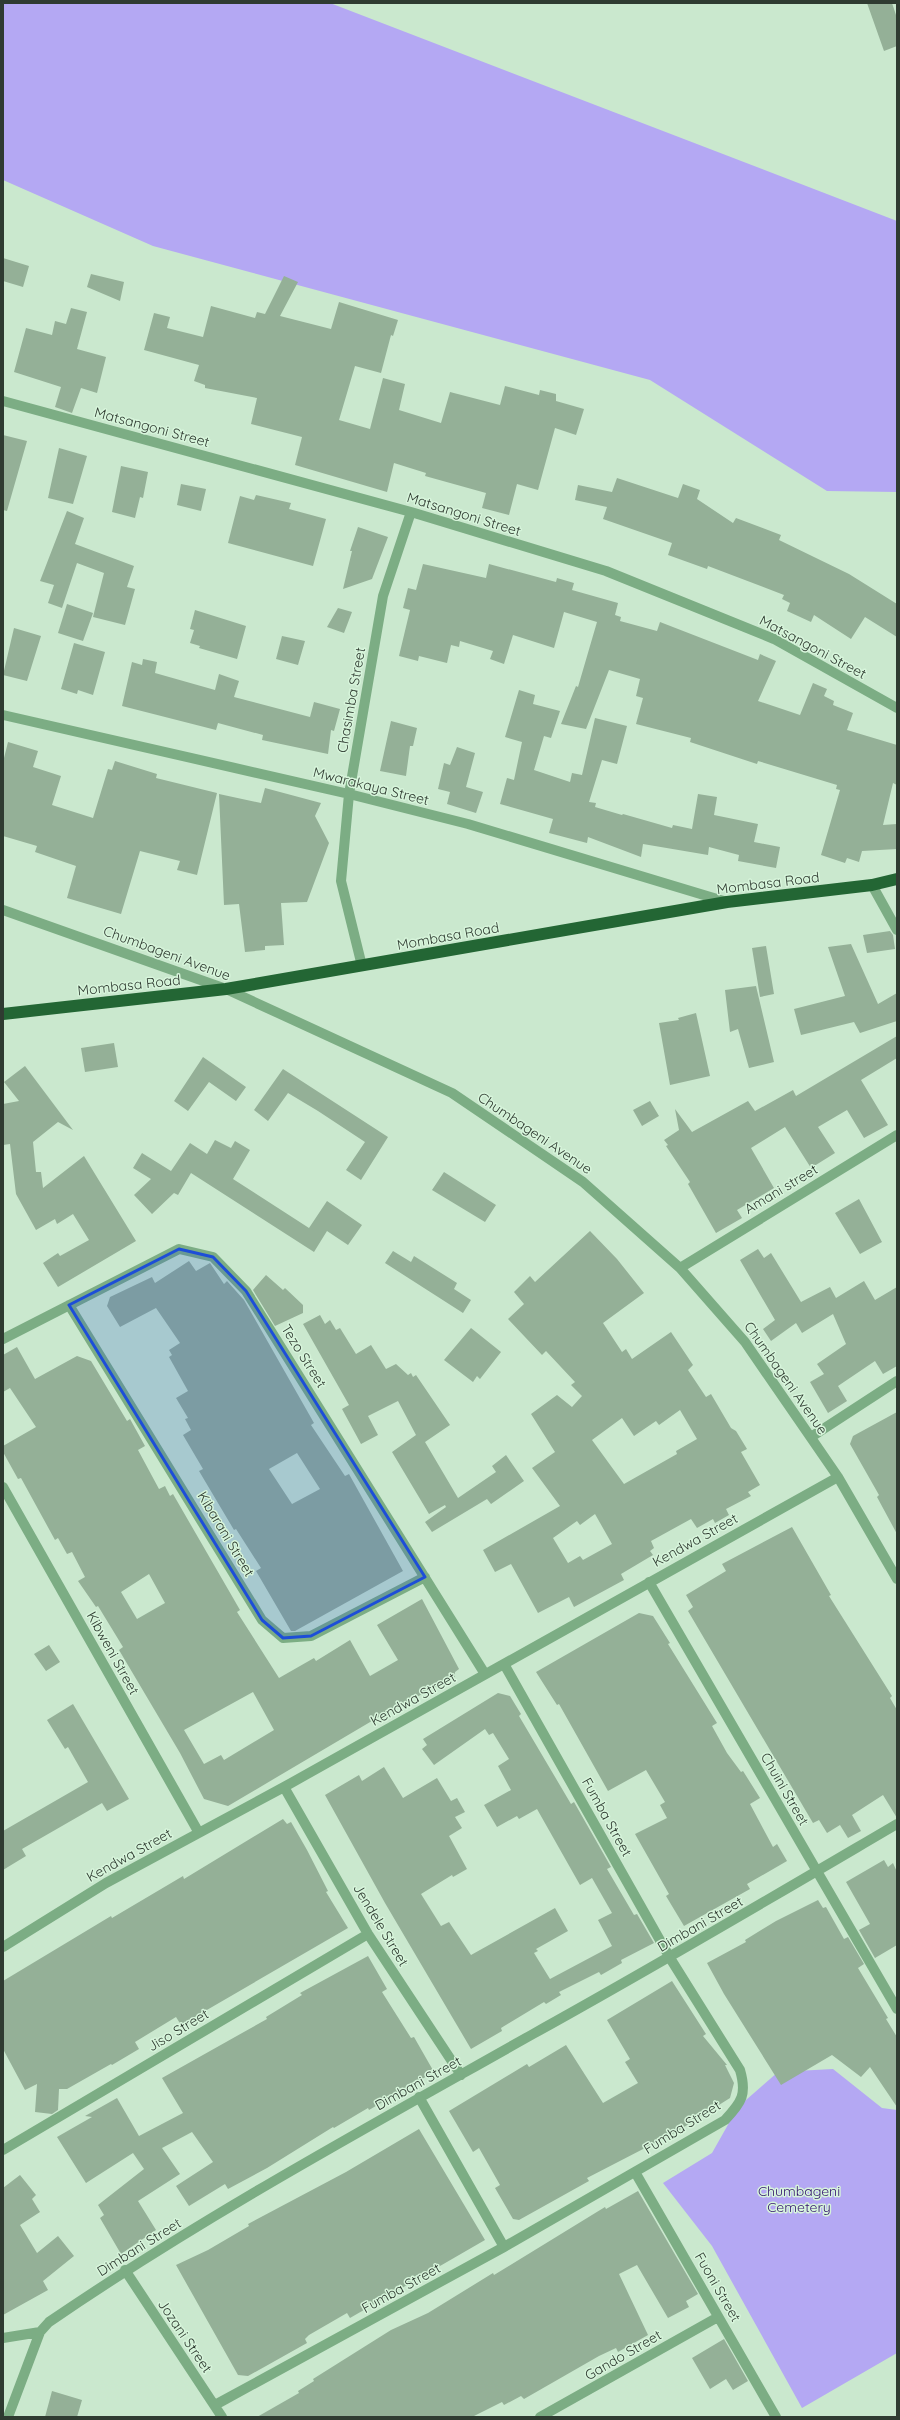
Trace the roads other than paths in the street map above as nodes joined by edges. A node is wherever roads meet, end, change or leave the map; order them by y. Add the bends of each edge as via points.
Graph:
1 (3, 401) edge
2 (411, 512) junction
3 (897, 708) edge
4 (3, 715) edge
5 (349, 794) junction
6 (897, 879) edge
7 (872, 885) junction
8 (727, 902) junction
9 (3, 910) edge
10 (897, 930) edge
11 (362, 966) junction
12 (226, 989) junction
13 (3, 1014) edge
14 (897, 1135) edge
15 (680, 1268) junction
16 (70, 1305) junction
17 (3, 1339) edge
18 (897, 1381) edge
19 (811, 1437) junction
20 (838, 1477) junction
21 (3, 1487) edge
22 (425, 1577) junction
23 (897, 1579) edge
24 (649, 1582) junction
25 (504, 1664) junction
26 (486, 1674) junction
27 (284, 1787) junction
28 (897, 1824) edge
29 (199, 1833) junction
30 (816, 1872) junction
31 (368, 1934) junction
32 (3, 1947) edge
33 (670, 1958) junction
34 (897, 2009) edge
35 (461, 2075) junction
36 (419, 2097) junction
37 (3, 2150) edge
38 (635, 2172) junction
39 (504, 2247) junction
40 (125, 2270) junction
41 (718, 2317) junction
42 (40, 2332) junction
43 (3, 2338) edge
44 (215, 2405) junction
45 (559, 2413) edge
46 (8, 2417) edge
47 (222, 2417) edge
48 (540, 2417) edge
49 (776, 2417) edge

1 - 2 street, Matsangoni Street
2 - 3 street, Matsangoni Street via 606,571 774,639
2 - 5 street, Chasimba Street via 383,596
4 - 5 street, Mwarakaya Street
5 - 8 street, Mwarakaya Street via 468,824
5 - 11 street, Chasimba Street via 341,881
6 - 7 highway, Mombasa Road
7 - 8 highway, Mombasa Road
7 - 10 street
8 - 11 highway, Mombasa Road
9 - 12 street, Chumbageni Avenue
11 - 12 highway, Mombasa Road
12 - 13 highway, Mombasa Road
12 - 15 street, Chumbageni Avenue via 452,1093 582,1182
14 - 15 street, Amani street
15 - 19 street, Chumbageni Avenue via 745,1342
16 - 17 street, Tezo Street
16 - 22 street, Tezo Street via 179,1249 213,1257 246,1291
16 - 22 street, Kibarani Street via 262,1620 283,1638 311,1636
18 - 19 street
19 - 20 street, Chumbageni Avenue
20 - 23 street, Chumbageni Avenue
20 - 24 street, Kendwa Street
21 - 29 street, Kibweni Street
22 - 26 street, Tezo Street
24 - 25 street, Kendwa Street
24 - 30 street, Chuini Street
25 - 26 street, Kendwa Street
25 - 33 street, Fumba Street
26 - 27 street, Kendwa Street
27 - 29 street, Kendwa Street
27 - 31 street, Jendele Street
28 - 30 street, Dimbani Street
29 - 32 street, Kendwa Street via 106,1883
30 - 33 street, Dimbani Street
30 - 34 street, Chuini Street
31 - 35 street, Jendele Street
31 - 37 street, Jiso Street
33 - 35 street, Dimbani Street
33 - 38 street, Fumba Street via 740,2070 745,2087 738,2107 725,2120
35 - 36 street, Dimbani Street
36 - 39 street
36 - 40 street, Dimbani Street
38 - 39 street, Fumba Street
38 - 41 street, Fuoni Street
39 - 44 street, Fumba Street
40 - 42 street, Dimbani Street via 49,2322
40 - 44 street, Jozani Street
41 - 45 street, Gando Street
41 - 49 street, Fuoni Street
42 - 43 street
42 - 46 street, Dimbani Street
44 - 47 street, Jozani Street
45 - 48 street, Gando Street

